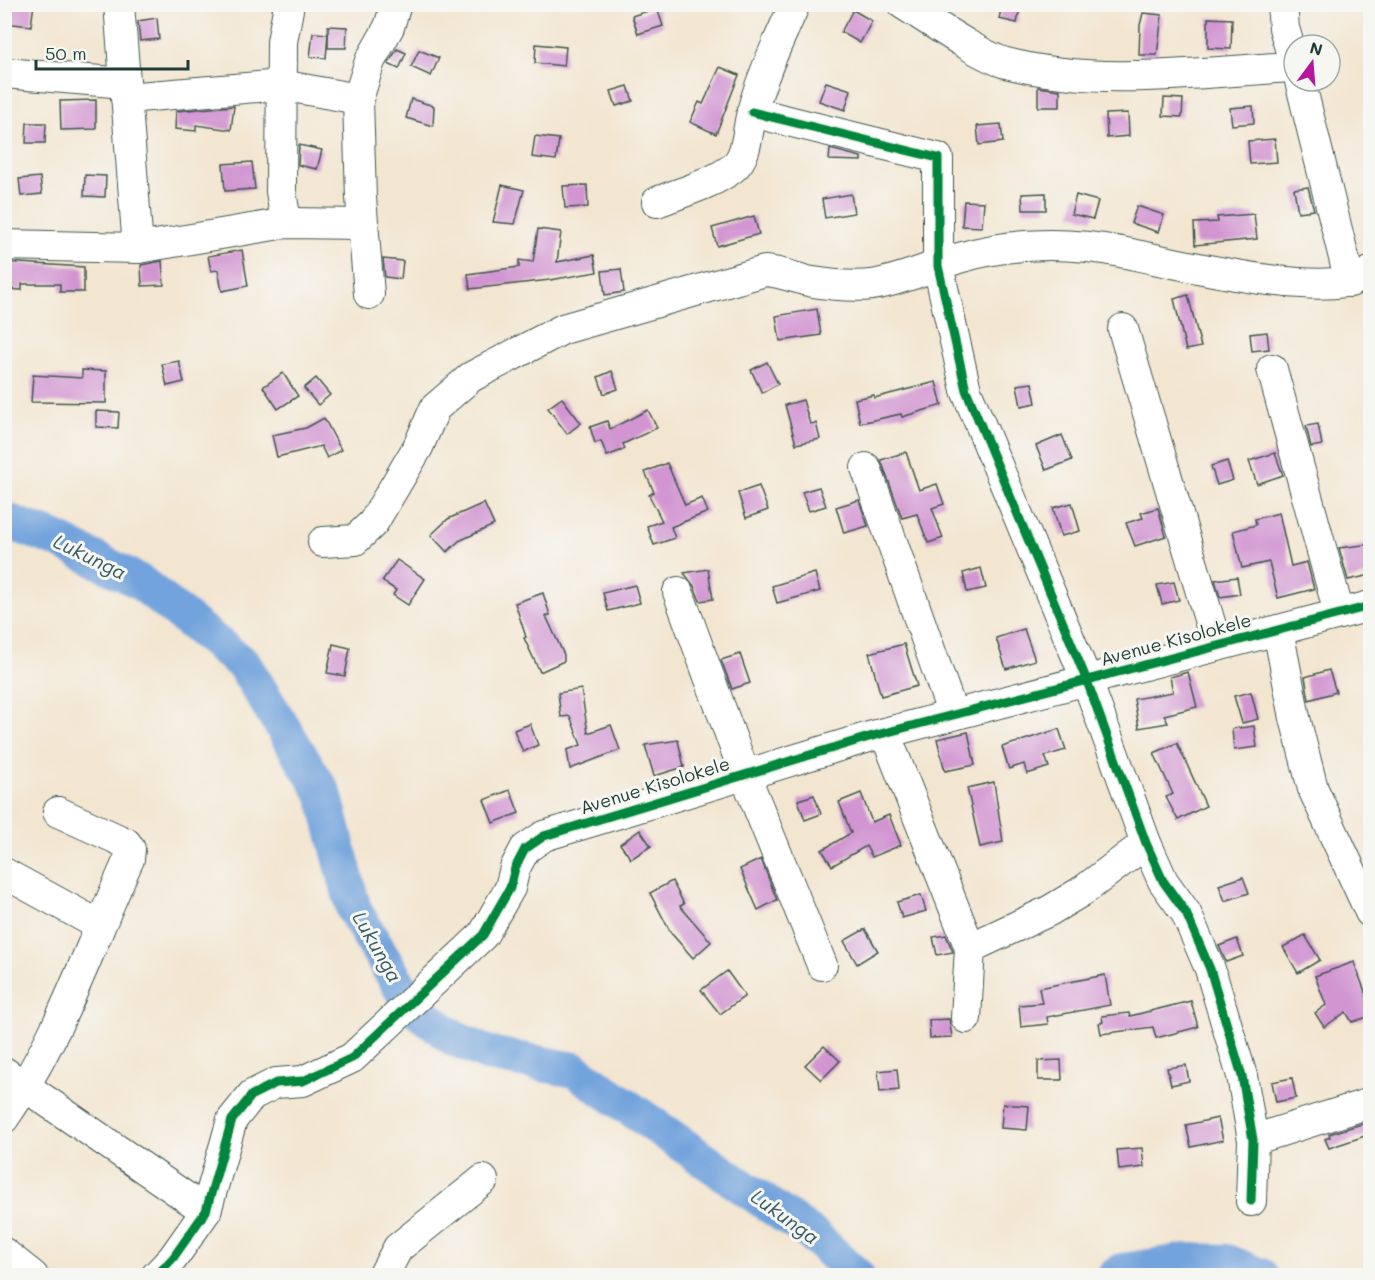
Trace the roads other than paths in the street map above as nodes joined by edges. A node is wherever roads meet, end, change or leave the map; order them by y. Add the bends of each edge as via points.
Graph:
1 (119, 4) edge
2 (289, 4) edge
3 (396, 4) edge
4 (795, 4) edge
5 (903, 4) edge
6 (1282, 4) edge
7 (1285, 33) edge
8 (1282, 68) edge
9 (4, 73) edge
10 (281, 85) junction
11 (125, 90) junction
12 (1304, 93) edge
13 (358, 99) junction
14 (752, 112) junction
15 (657, 202) dead end
16 (286, 223) junction
17 (363, 224) junction
18 (4, 245) edge
19 (138, 248) junction
20 (938, 266) junction
21 (1360, 277) edge
22 (369, 294) dead end
23 (1123, 329) dead end
24 (1272, 369) dead end
25 (866, 468) dead end
26 (323, 542) dead end
27 (678, 592) dead end
28 (1371, 606) edge
29 (1339, 613) junction
30 (1278, 630) junction
31 (1217, 646) junction
32 (1088, 681) junction
33 (953, 715) junction
34 (885, 733) junction
35 (745, 775) junction
36 (58, 812) dead end
37 (1146, 843) junction
38 (4, 873) edge
39 (1371, 912) edge
40 (99, 925) junction
41 (970, 948) junction
42 (822, 965) dead end
43 (966, 1018) dead end
44 (15, 1080) edge
45 (1371, 1103) edge
46 (4, 1118) edge
47 (1253, 1140) junction
48 (483, 1180) dead end
49 (1251, 1201) dead end
50 (206, 1211) junction
51 (4, 1253) edge
52 (33, 1275) edge
53 (156, 1275) edge
54 (383, 1275) edge

1 - 11 street
2 - 10 street via 282,42
3 - 13 street
4 - 14 street
5 - 8 street via 1004,63 1114,75
6 - 7 street
9 - 11 street
10 - 11 street
10 - 13 street
10 - 16 street via 281,191
11 - 19 street
12 - 21 street
13 - 17 street
14 - 15 street via 743,156 734,167 713,180
14 - 20 street via 938,158
16 - 17 street
16 - 19 street
17 - 22 street
18 - 19 street
20 - 21 street via 1007,247 1049,245 1089,247 1196,269 1302,283
20 - 26 street via 871,285 813,282 783,272 765,271 563,329 471,377 435,408 418,447 373,523 355,540
20 - 32 street via 966,390
23 - 31 street
24 - 29 street
25 - 33 street
27 - 35 street
28 - 29 street, Avenue Kisolokele
29 - 30 street, Avenue Kisolokele
30 - 31 street, Avenue Kisolokele
30 - 39 street via 1294,718 1313,789
31 - 32 street, Avenue Kisolokele
32 - 33 street, Avenue Kisolokele
32 - 37 street
33 - 34 street, Avenue Kisolokele
34 - 35 street, Avenue Kisolokele
34 - 41 street
35 - 42 street
35 - 50 street, Avenue Kisolokele via 544,836 525,849 510,888 483,935 411,1005 352,1058 303,1081 276,1083 252,1095 232,1120
36 - 40 street via 126,843 130,849
37 - 41 street via 1084,890
37 - 47 street via 1163,881 1186,913 1210,969 1242,1076
38 - 40 street
40 - 44 street via 78,977
41 - 43 street
44 - 46 street
44 - 50 street
45 - 47 street
47 - 49 street
48 - 54 street via 398,1248
50 - 53 street, Avenue Kisolokele
51 - 52 street

